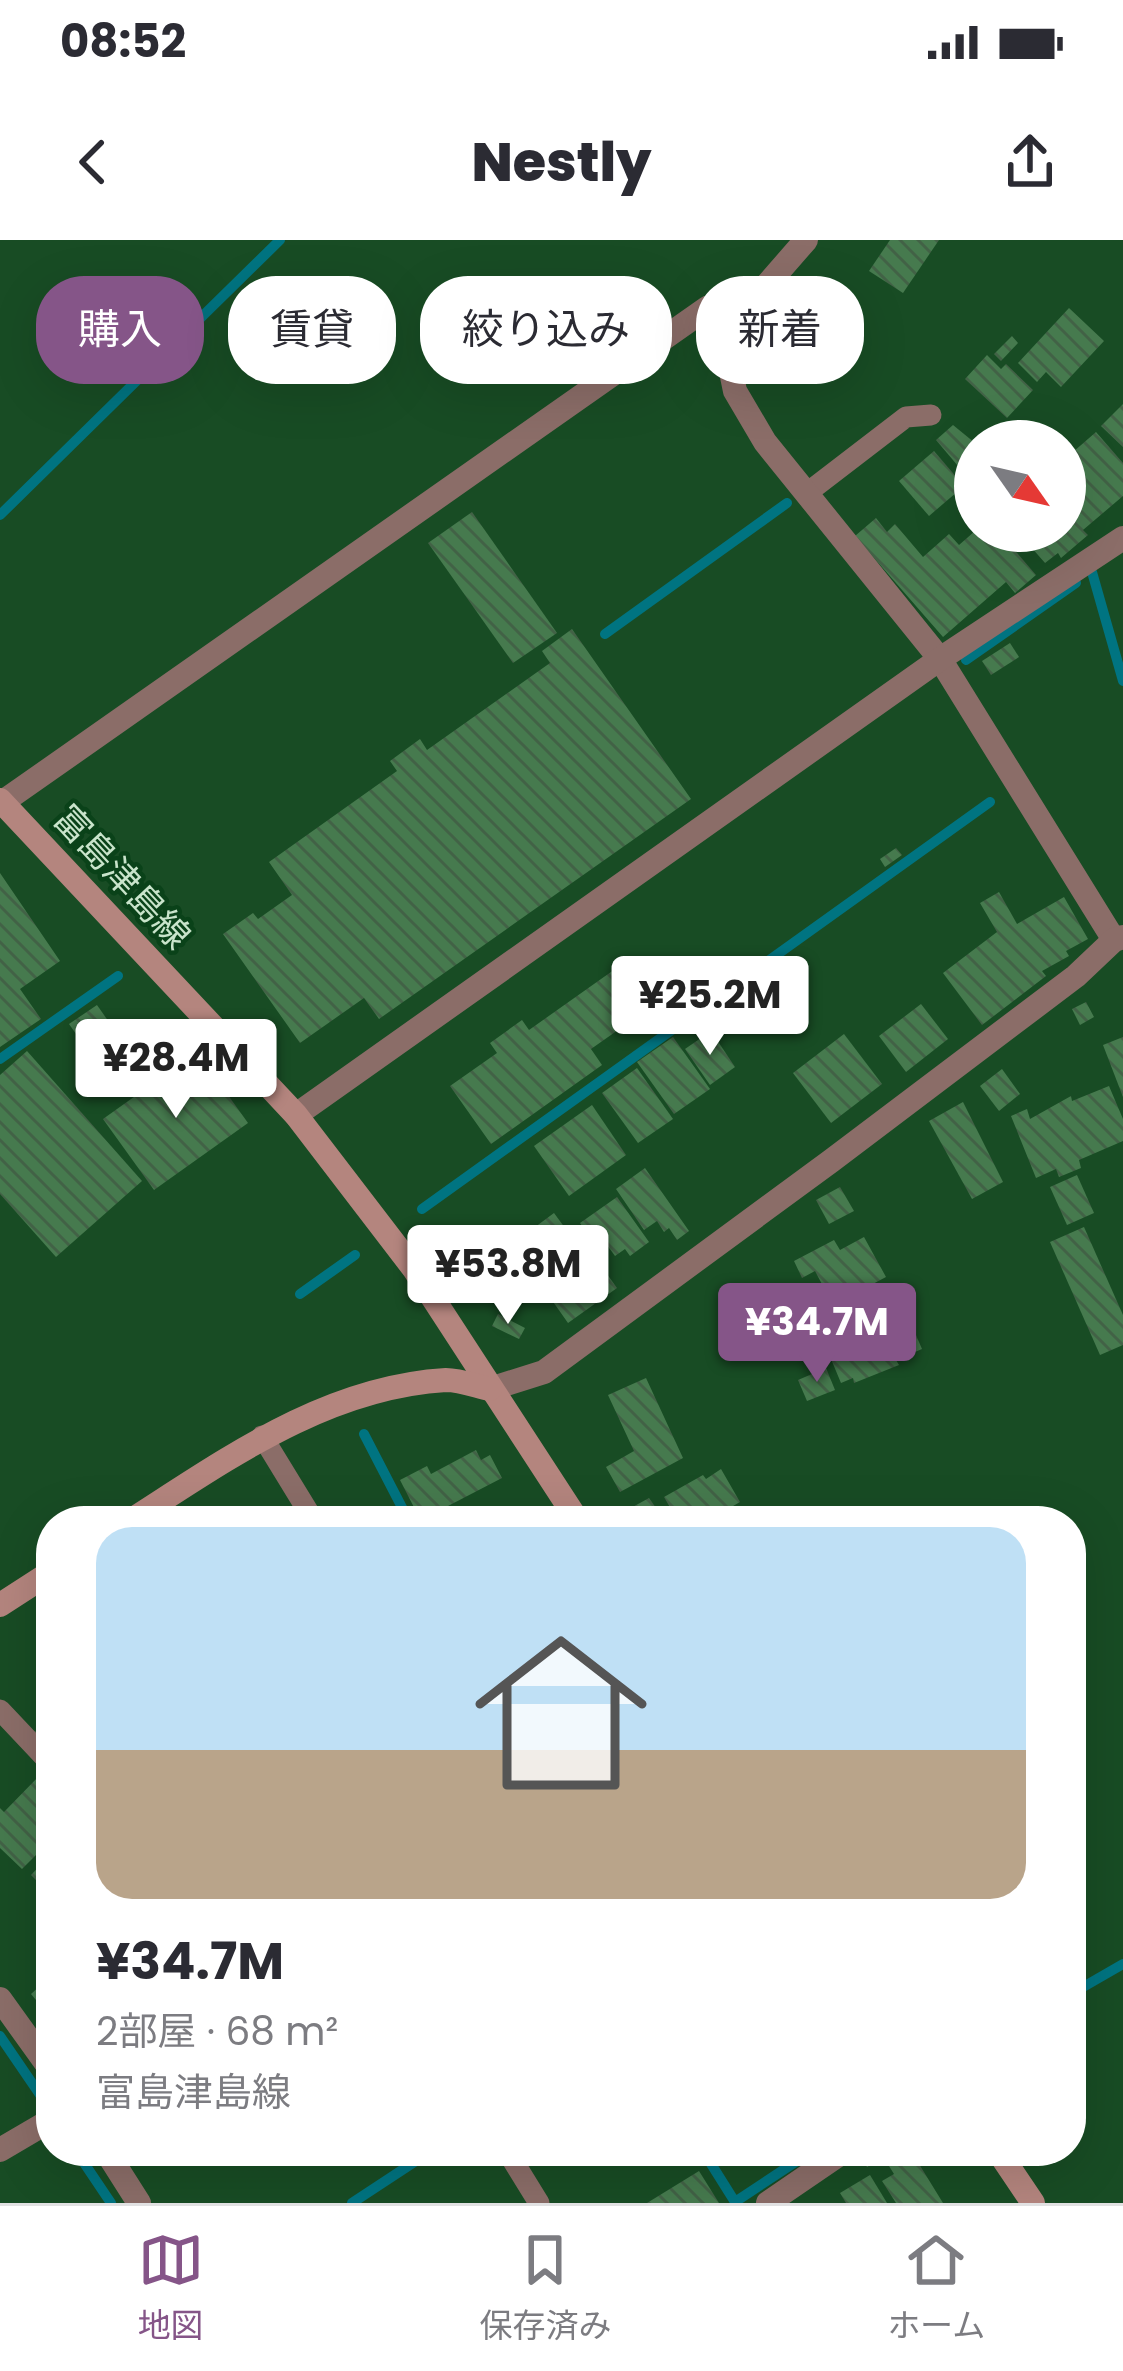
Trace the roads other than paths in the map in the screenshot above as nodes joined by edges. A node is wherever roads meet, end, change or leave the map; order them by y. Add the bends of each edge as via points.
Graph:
1 (806, 240) edge
2 (775, 276) edge
3 (696, 315) edge
4 (734, 384) edge
5 (931, 415) dead end
6 (807, 493) junction
7 (1123, 538) edge
8 (940, 659) junction
9 (1, 802) edge
10 (1118, 938) edge
11 (296, 1115) junction
12 (490, 1389) junction
13 (262, 1436) junction
14 (153, 1506) edge
15 (305, 1506) edge
16 (568, 1506) edge
17 (36, 1580) edge
18 (2, 1601) edge
19 (0, 1710) edge
20 (36, 1748) edge
21 (0, 1999) edge
22 (36, 2049) edge
23 (36, 2129) edge
24 (0, 2150) edge
25 (116, 2166) edge
26 (516, 2166) edge
27 (822, 2166) edge
28 (1008, 2166) edge
29 (139, 2203) edge
30 (539, 2203) edge
31 (768, 2203) edge
32 (1033, 2203) edge

1 - 2 street
3 - 9 street
4 - 6 street via 765,442
5 - 6 lane via 906,417
6 - 8 street
7 - 8 street
8 - 10 street
8 - 11 street
9 - 11 main road, 富島津島線
10 - 12 street via 544,1372
11 - 12 main road, 富島津島線 via 414,1268
12 - 13 main road via 450,1380 364,1393
12 - 16 main road, 富島津島線
13 - 14 main road
13 - 15 lane
17 - 18 main road
19 - 20 lane
21 - 22 street
23 - 24 street
25 - 29 street
26 - 30 lane
27 - 31 street
28 - 32 main road

